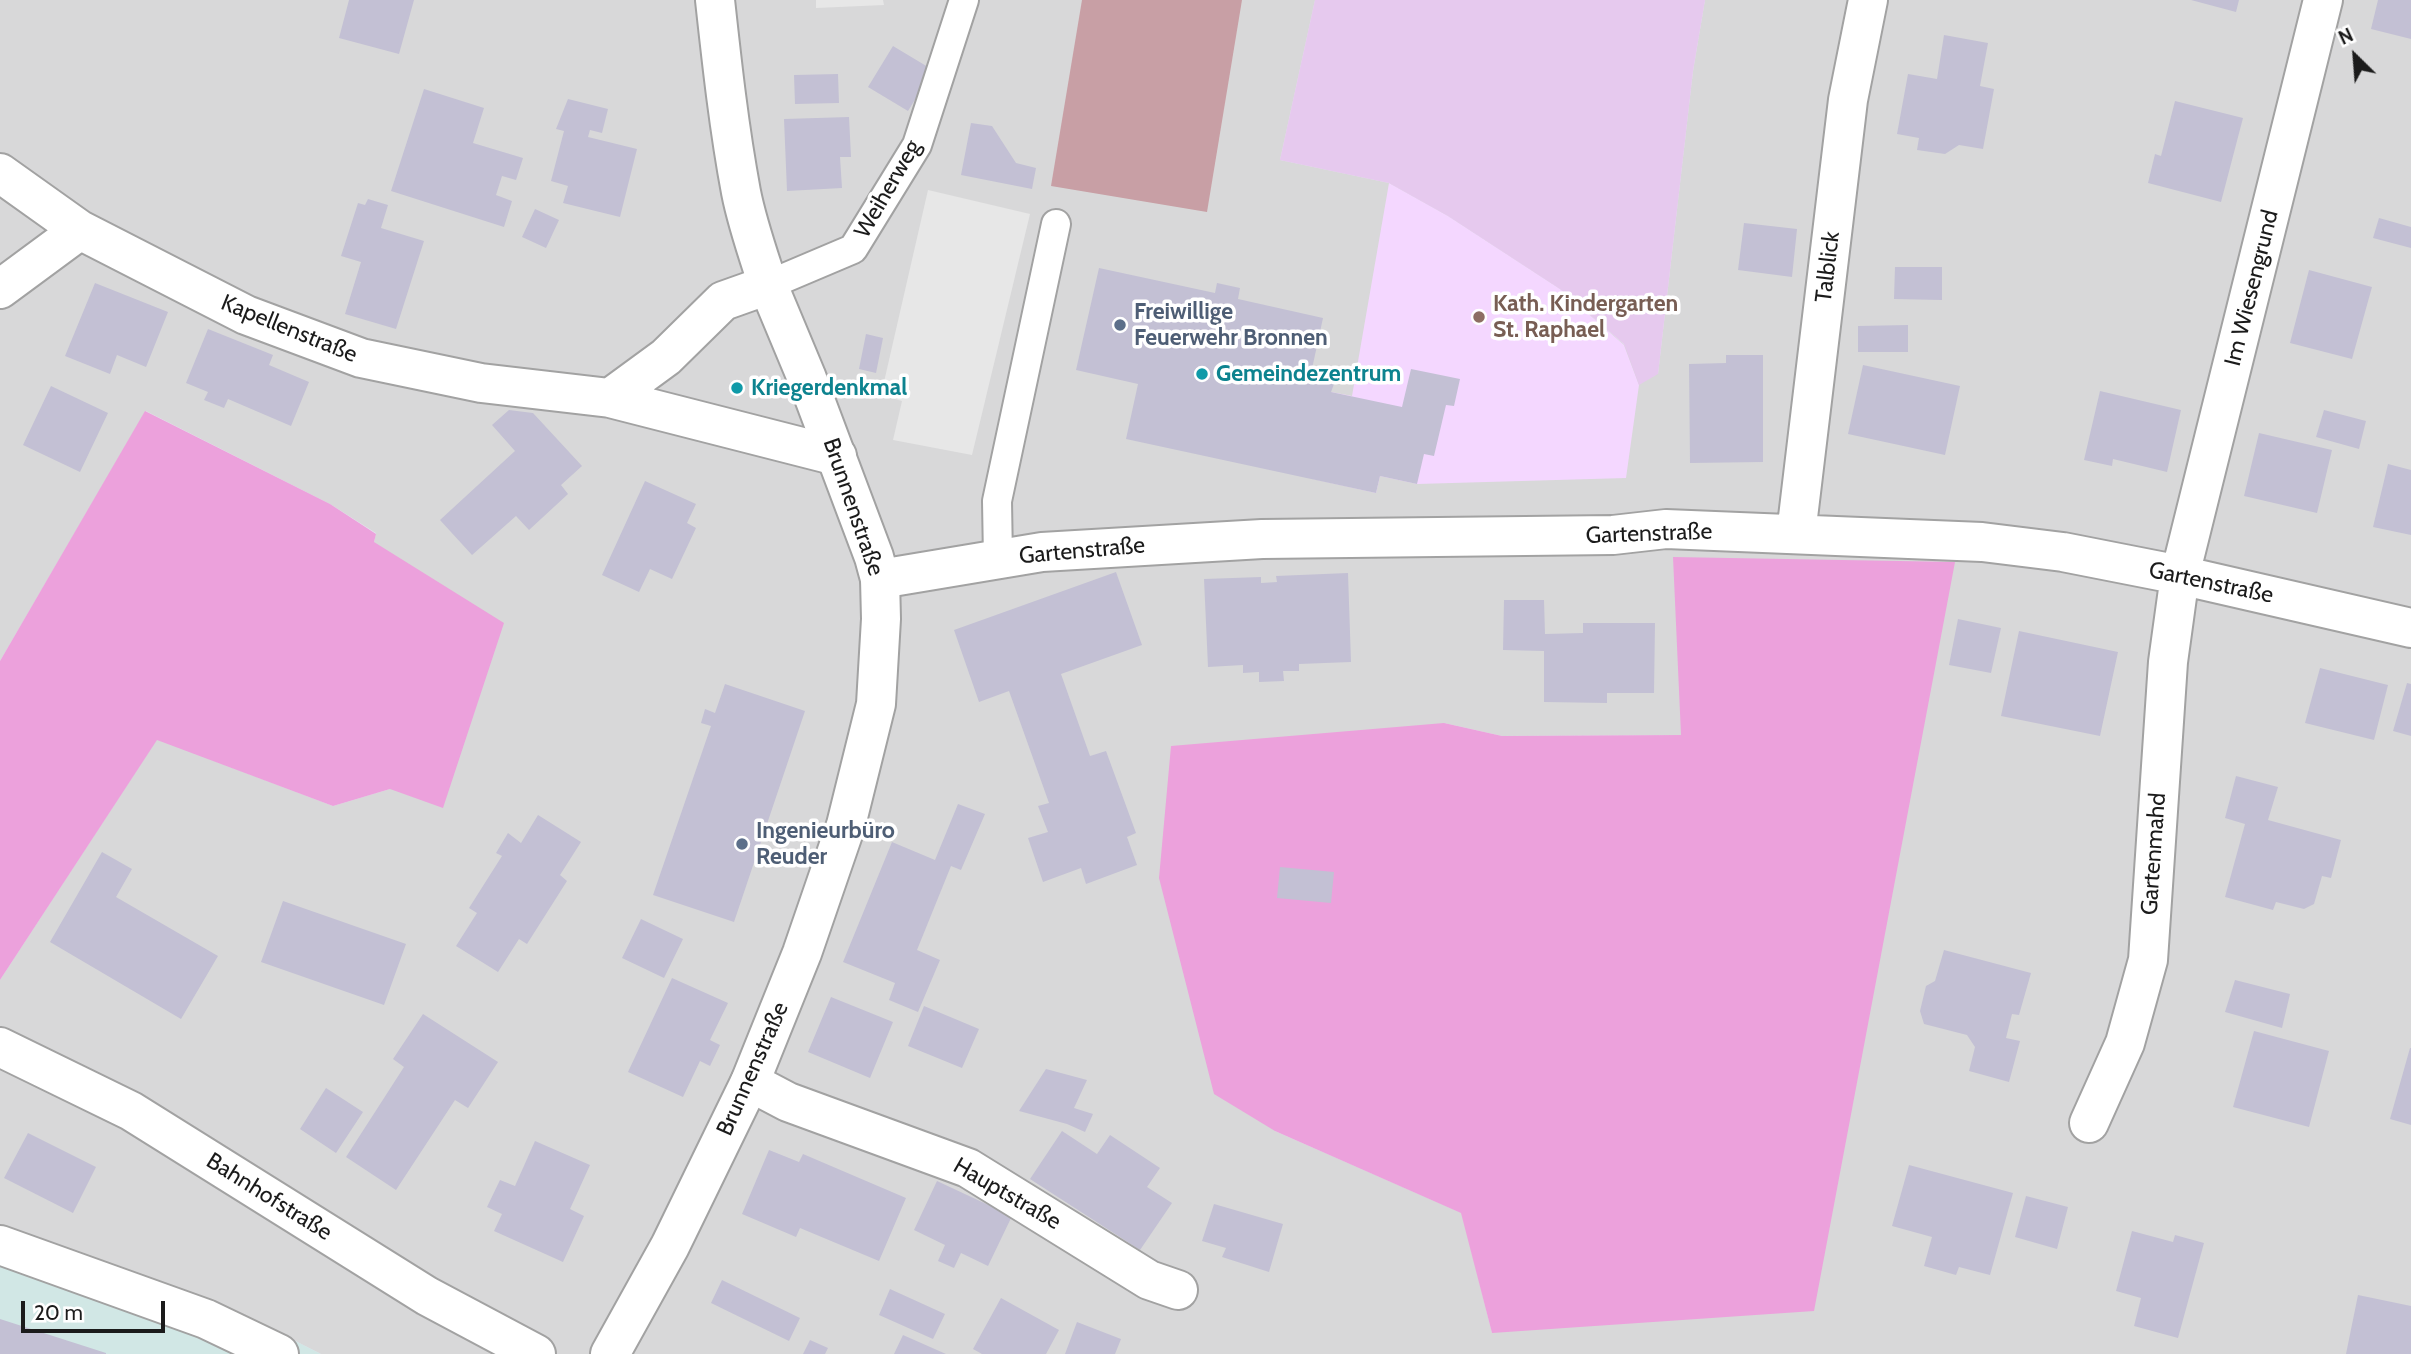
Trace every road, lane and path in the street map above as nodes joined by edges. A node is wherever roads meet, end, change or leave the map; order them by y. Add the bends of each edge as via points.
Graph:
1 (715, 0) edge
2 (964, 0) edge
3 (1868, 0) edge
4 (2323, 0) edge
5 (0, 173) edge
6 (1056, 223) dead end
7 (80, 230) junction
8 (768, 285) junction
9 (0, 289) edge
10 (610, 398) junction
11 (837, 456) junction
12 (1796, 534) junction
13 (998, 559) junction
14 (2180, 575) junction
15 (880, 579) junction
16 (2411, 628) edge
17 (0, 1047) edge
18 (750, 1082) junction
19 (2089, 1123) dead end
20 (0, 1245) edge
21 (1178, 1290) dead end
22 (279, 1354) edge
23 (536, 1354) edge
24 (610, 1354) edge

1 - 8 street, Brunnenstraße via 741,193
2 - 8 lane, Weiherweg via 917,145 853,249
3 - 12 street, Talblick via 1848,100
4 - 14 street, Im Wiesengrund
5 - 7 street, Kapellenstraße
6 - 13 lane via 997,501
7 - 9 street
7 - 10 street, Kapellenstraße via 246,315 361,358 481,383
8 - 10 street via 723,301 666,357
8 - 11 street, Brunnenstraße
10 - 11 street, Kapellenstraße
11 - 15 street, Brunnenstraße
12 - 13 street, Gartenstraße via 1666,529 1614,535 1262,539 1042,552
12 - 14 street, Gartenstraße via 1982,542
13 - 15 street, Gartenstraße
14 - 16 street, Gartenstraße
14 - 19 street, Gartenmahd via 2168,662 2148,960 2125,1043
15 - 18 street, Brunnenstraße via 876,704 846,825 802,953
17 - 23 street, Bahnhofstraße via 131,1111 427,1296
18 - 21 street, Hauptstraße via 788,1102 968,1168 1149,1280
18 - 24 street, Brunnenstraße via 670,1246
20 - 22 street via 206,1319

